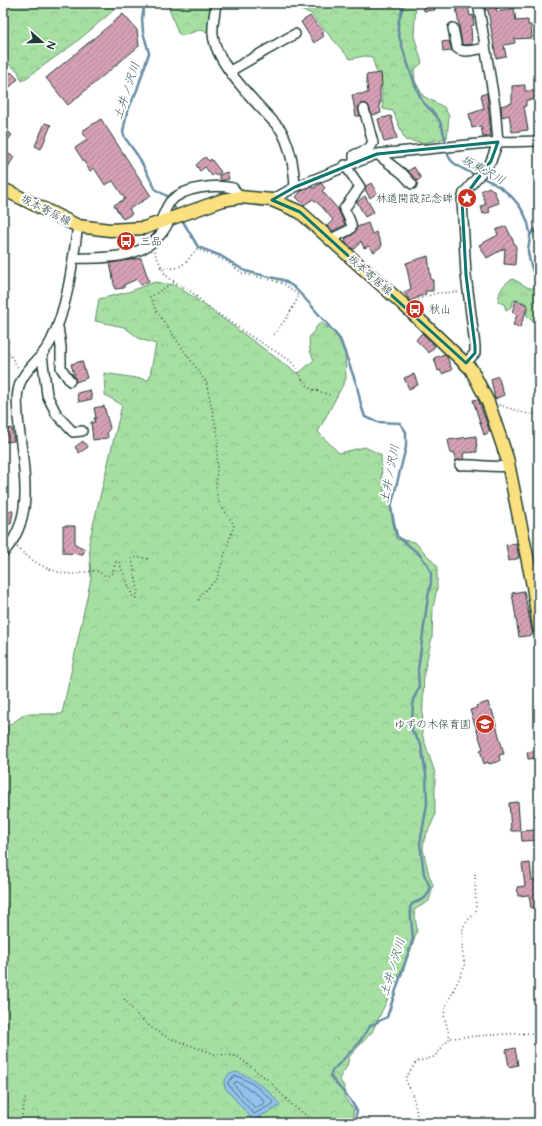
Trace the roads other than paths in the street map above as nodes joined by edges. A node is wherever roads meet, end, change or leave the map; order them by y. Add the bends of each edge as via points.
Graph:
1 (216, 3) edge
2 (478, 3) edge
3 (453, 28) dead end
4 (295, 34) dead end
5 (484, 48) junction
6 (230, 71) junction
7 (364, 108) dead end
8 (539, 141) edge
9 (498, 142) junction
10 (377, 154) junction
11 (354, 162) junction
12 (345, 165) junction
13 (412, 184) dead end
14 (295, 187) junction
15 (3, 189) edge
16 (240, 197) junction
17 (272, 200) junction
18 (165, 220) junction
19 (78, 226) junction
20 (331, 240) junction
21 (73, 258) junction
22 (58, 327) junction
23 (42, 355) junction
24 (466, 363) junction
25 (70, 381) dead end
26 (82, 431) dead end
27 (460, 465) dead end
28 (509, 466) junction
29 (3, 553) edge
30 (536, 585) edge
31 (539, 628) edge

1 - 6 street via 214,41 220,57
2 - 5 street
3 - 5 street via 456,48 459,50 464,52
4 - 6 street
5 - 9 street via 495,106
6 - 14 street via 287,140 294,165
7 - 11 street via 373,142 368,149 354,155
8 - 9 street
9 - 10 street
9 - 24 street via 491,161 462,200 468,296 475,346 474,353
10 - 11 street
10 - 13 street
11 - 12 street
12 - 14 street
12 - 20 street via 360,187 344,209 351,221 351,228 347,233
14 - 17 street
15 - 19 main road, 坂本寄居線
16 - 17 main road, 坂本寄居線
16 - 18 main road, 坂本寄居線 via 223,200
16 - 18 street via 233,188 220,185 197,189 170,202
17 - 20 main road, 坂本寄居線 via 300,212
18 - 19 main road, 坂本寄居線 via 144,228 110,230
18 - 21 street via 161,236 137,251 103,259
19 - 21 street
20 - 24 main road, 坂本寄居線
21 - 22 street
22 - 23 street
22 - 25 street via 61,368
23 - 26 street via 47,395 57,415 73,432
23 - 29 street via 23,376 17,392 19,434 26,480 24,512 19,530
24 - 28 main road, 坂本寄居線 via 488,402
27 - 28 street via 497,468
28 - 30 main road, 坂本寄居線
30 - 31 main road, 坂本寄居線

